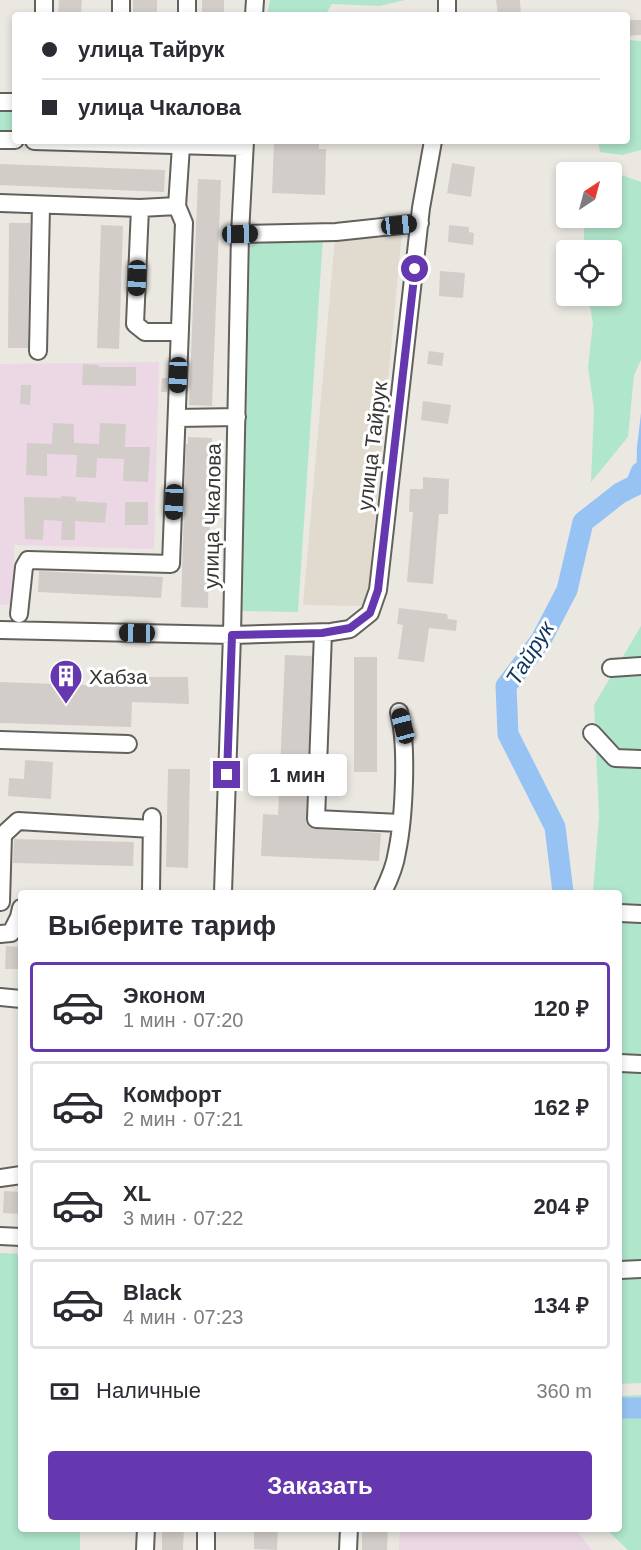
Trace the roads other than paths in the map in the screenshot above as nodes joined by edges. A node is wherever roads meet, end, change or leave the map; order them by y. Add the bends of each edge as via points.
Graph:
1 (122, 144) edge
2 (244, 144) edge
3 (433, 144) edge
4 (181, 146) junction
5 (0, 203) edge
6 (41, 204) junction
7 (177, 206) junction
8 (140, 208) junction
9 (420, 223) junction
10 (240, 234) junction
11 (180, 332) junction
12 (38, 351) dead end
13 (237, 417) junction
14 (177, 418) junction
15 (19, 614) dead end
16 (0, 630) edge
17 (322, 633) junction
18 (232, 635) junction
19 (641, 666) edge
20 (611, 668) dead end
21 (399, 712) dead end
22 (592, 733) dead end
23 (0, 740) edge
24 (129, 744) dead end
25 (641, 759) edge
26 (400, 823) junction
27 (151, 890) edge
28 (223, 890) edge
29 (384, 890) edge
30 (1, 902) edge
31 (18, 903) edge
32 (622, 913) edge
33 (641, 914) edge
34 (18, 921) edge
35 (0, 934) edge
36 (0, 997) edge
37 (18, 999) edge
38 (622, 1063) edge
39 (641, 1064) edge
40 (18, 1175) edge
41 (0, 1178) edge
42 (0, 1236) edge
43 (18, 1237) edge
44 (641, 1269) edge
45 (622, 1270) edge
46 (146, 1532) edge
47 (206, 1532) edge
48 (349, 1532) edge
49 (145, 1550) edge
50 (206, 1550) edge
51 (348, 1550) edge

1 - 4 street
2 - 4 street
2 - 10 street, улица Чкалова
3 - 9 street, улица Тайрук
4 - 7 street
5 - 6 street
6 - 8 street
6 - 12 street
7 - 8 street
7 - 11 street via 184,223
8 - 11 street via 135,324 145,332
9 - 10 street via 336,232
9 - 17 street, улица Тайрук via 378,590 370,613 350,628
10 - 13 street, улица Чкалова
11 - 14 street
13 - 14 street
13 - 18 street, улица Чкалова
14 - 15 street via 171,564 28,560
16 - 18 street, улица Тайрук
17 - 18 street, улица Тайрук
17 - 26 street via 316,819
18 - 28 street, улица Чкалова
19 - 20 street
21 - 26 street via 403,726
22 - 25 street via 615,758
23 - 24 street
26 - 29 street via 397,853
27 - 30 street via 152,823 18,821 3,835
30 - 31 street
32 - 33 street
34 - 35 street via 12,933
36 - 37 street
38 - 39 street
40 - 41 street
42 - 43 street
44 - 45 street
46 - 49 street
47 - 50 street
48 - 51 street

